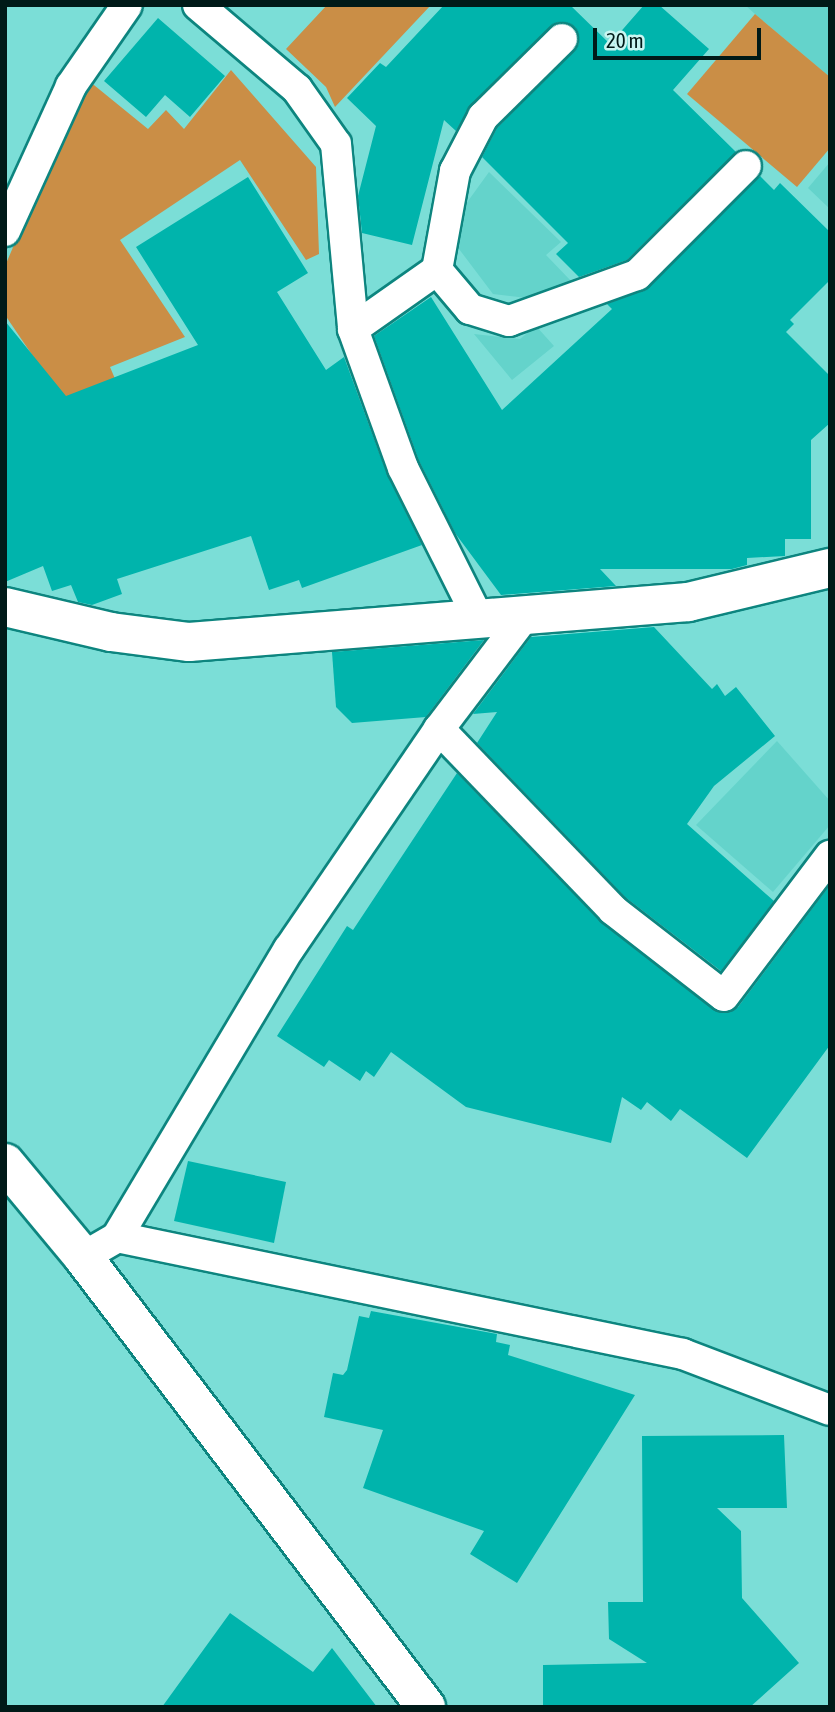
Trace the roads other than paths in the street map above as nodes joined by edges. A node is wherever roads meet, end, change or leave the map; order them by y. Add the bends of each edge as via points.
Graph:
1 (127, 5) edge
2 (198, 5) edge
3 (562, 39) dead end
4 (746, 166) dead end
5 (5, 231) edge
6 (437, 270) junction
7 (353, 329) junction
8 (830, 568) edge
9 (5, 607) edge
10 (527, 613) junction
11 (477, 615) junction
12 (439, 729) junction
13 (830, 856) edge
14 (5, 1163) edge
15 (117, 1237) junction
16 (83, 1257) junction
17 (830, 1410) edge
18 (426, 1707) edge

1 - 5 lane via 71,86
2 - 7 lane via 297,89 336,144
3 - 6 lane via 483,117 455,171
4 - 6 lane via 637,275 509,321 470,309
6 - 7 lane
7 - 11 lane via 403,468
8 - 10 street via 688,601
9 - 11 street via 111,632 189,642
10 - 11 street
10 - 12 lane
12 - 13 lane via 613,910 724,996
12 - 15 lane via 289,949
14 - 16 street
15 - 16 lane
15 - 17 lane via 683,1354
16 - 18 street

